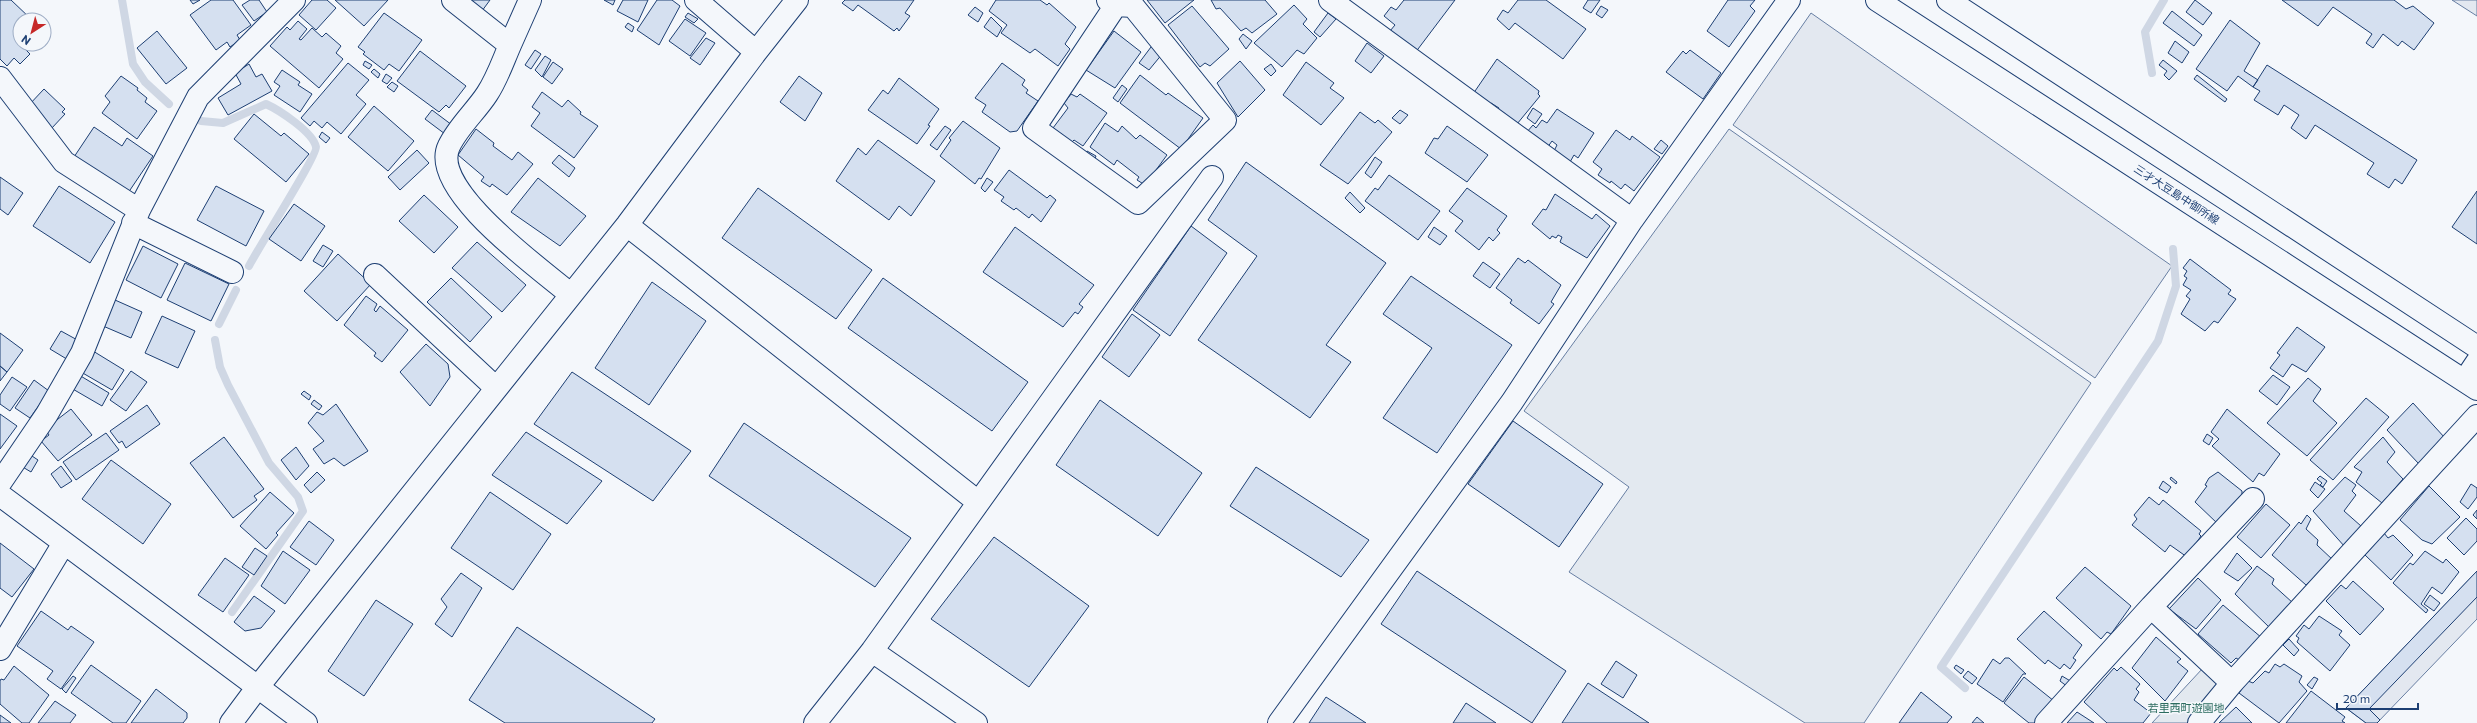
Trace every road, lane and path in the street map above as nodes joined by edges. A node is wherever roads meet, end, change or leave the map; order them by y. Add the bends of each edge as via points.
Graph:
1 (294, 0) edge
2 (454, 0) edge
3 (530, 0) edge
4 (696, 0) edge
5 (797, 0) edge
6 (1330, 0) edge
7 (1789, 0) edge
8 (1878, 0) edge
9 (1948, 0) edge
10 (1112, 3) edge
11 (510, 45) junction
12 (756, 52) junction
13 (0, 78) edge
14 (1212, 177) dead end
15 (136, 217) junction
16 (1632, 220) junction
17 (627, 225) junction
18 (232, 272) dead end
19 (376, 275) dead end
20 (570, 294) junction
21 (2477, 347) edge
22 (2477, 362) edge
23 (2471, 384) edge
24 (496, 388) junction
25 (2477, 416) edge
26 (0, 483) edge
27 (0, 495) edge
28 (2253, 499) dead end
29 (978, 502) junction
30 (64, 543) junction
31 (2151, 607) junction
32 (0, 650) edge
33 (872, 651) junction
34 (2232, 683) junction
35 (257, 688) junction
36 (231, 723) edge
37 (306, 723) edge
38 (815, 723) edge
39 (976, 723) edge
40 (1279, 723) edge
41 (2046, 723) edge
42 (2198, 723) edge

1 - 15 street via 198,97
2 - 11 street
3 - 11 street
4 - 12 street
5 - 12 street
6 - 16 street
7 - 16 street
8 - 23 street, 三才大豆島中御所線
9 - 21 street
10 - 10 street via 1034,128 1138,203 1225,120 1134,6
11 - 20 street via 488,93 449,145 446,156 453,181 471,207
12 - 17 street
13 - 15 street via 64,162
14 - 29 street
15 - 18 street
15 - 26 street via 82,353 47,414
16 - 40 street via 1512,402
17 - 20 street
17 - 29 street
19 - 24 street
20 - 24 street
22 - 23 street
24 - 35 street
25 - 34 street
27 - 30 street
28 - 31 street
29 - 33 street
30 - 32 street
30 - 35 street
31 - 34 street
31 - 41 street
33 - 38 street
33 - 39 street
34 - 42 street
35 - 36 street
35 - 37 street

